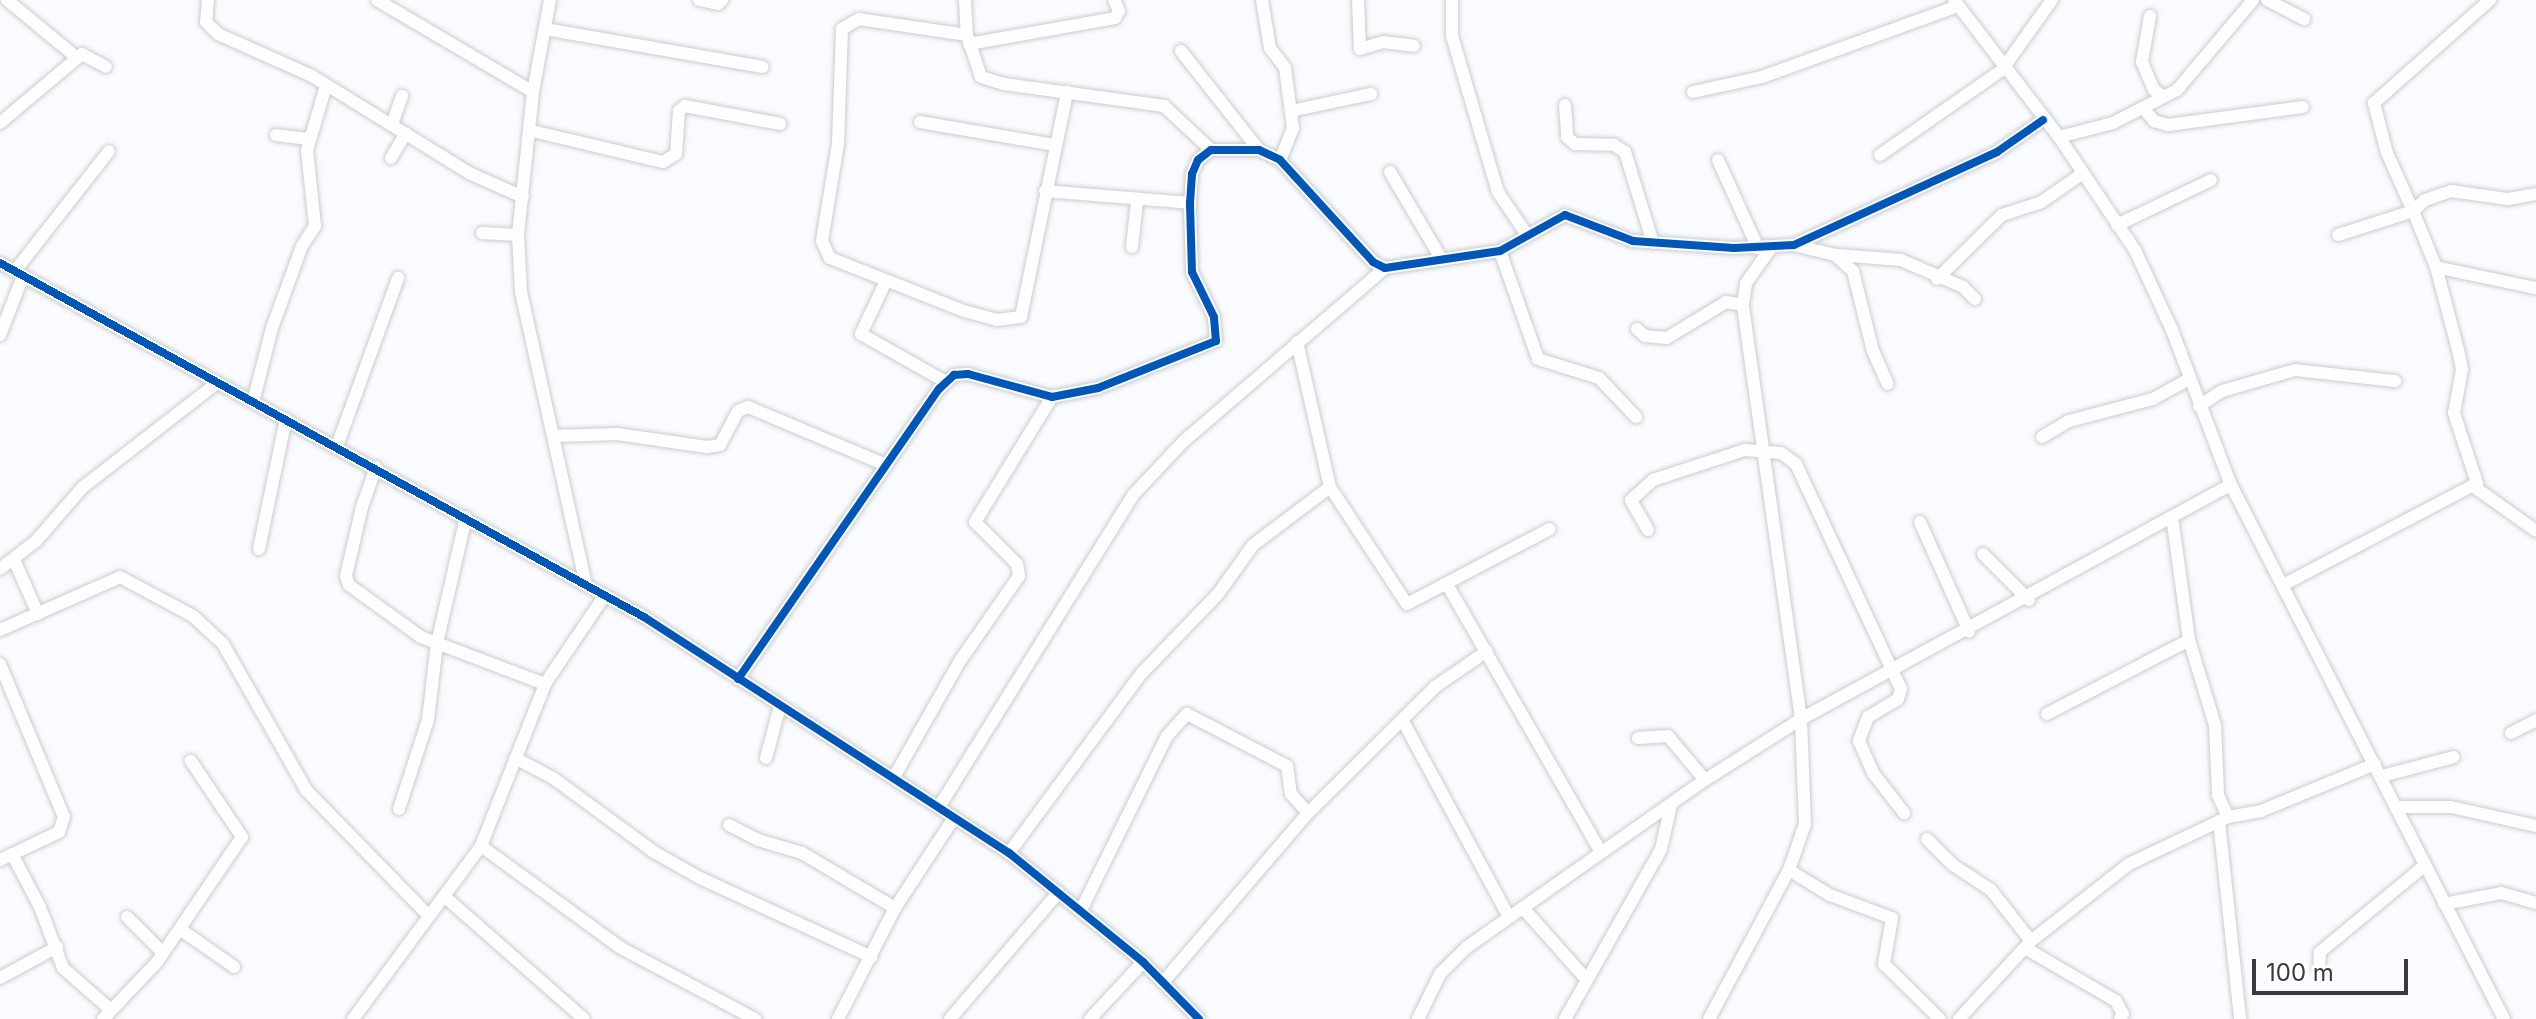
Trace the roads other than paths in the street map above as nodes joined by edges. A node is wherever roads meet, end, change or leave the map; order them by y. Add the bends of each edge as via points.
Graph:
1 (7, 0) edge
2 (208, 0) edge
3 (377, 0) edge
4 (550, 0) edge
5 (699, 0) edge
6 (722, 0) edge
7 (965, 0) edge
8 (1114, 0) edge
9 (1262, 0) edge
10 (1358, 0) edge
11 (1452, 0) edge
12 (2052, 0) edge
13 (2253, 0) edge
14 (2267, 0) edge
15 (2490, 0) edge
16 (1956, 3) edge
17 (2150, 16) dead end
18 (2304, 19) dead end
19 (545, 29) junction
20 (968, 40) junction
21 (1414, 46) dead end
22 (1181, 51) dead end
23 (76, 57) junction
24 (106, 67) dead end
25 (763, 67) dead end
26 (2002, 70) junction
27 (326, 86) junction
28 (533, 92) junction
29 (1067, 92) junction
30 (1693, 92) dead end
31 (1371, 94) dead end
32 (402, 96) dead end
33 (2163, 96) junction
34 (1565, 105) dead end
35 (2303, 107) dead end
36 (2144, 109) junction
37 (1291, 111) junction
38 (2043, 120) junction
39 (920, 122) dead end
40 (0, 123) edge
41 (392, 124) junction
42 (780, 124) dead end
43 (532, 131) junction
44 (406, 133) junction
45 (276, 135) dead end
46 (2059, 137) junction
47 (309, 139) junction
48 (1055, 145) junction
49 (1211, 150) junction
50 (1259, 150) junction
51 (109, 151) dead end
52 (1880, 155) dead end
53 (391, 158) dead end
54 (1280, 160) junction
55 (1718, 160) dead end
56 (1390, 172) dead end
57 (2083, 173) junction
58 (2211, 180) dead end
59 (1045, 191) junction
60 (2536, 194) edge
61 (523, 197) junction
62 (1137, 202) junction
63 (1190, 203) junction
64 (2413, 211) junction
65 (2117, 225) junction
66 (482, 233) dead end
67 (518, 235) junction
68 (1527, 235) junction
69 (2338, 235) dead end
70 (1653, 243) junction
71 (1794, 245) junction
72 (1132, 247) dead end
73 (1764, 248) junction
74 (1500, 251) junction
75 (1835, 255) junction
76 (1442, 260) junction
77 (0, 263) edge
78 (2436, 267) junction
79 (1385, 268) junction
80 (19, 273) junction
81 (398, 278) dead end
82 (1937, 279) junction
83 (886, 281) junction
84 (2536, 288) edge
85 (1975, 299) dead end
86 (1743, 305) junction
87 (1637, 329) dead end
88 (0, 335) edge
89 (1297, 342) junction
90 (2189, 379) junction
91 (2395, 381) dead end
92 (946, 382) junction
93 (217, 383) junction
94 (1888, 384) dead end
95 (1052, 397) junction
96 (253, 402) junction
97 (2199, 406) junction
98 (1636, 417) dead end
99 (286, 419) junction
100 (553, 436) junction
101 (2042, 437) dead end
102 (337, 446) junction
103 (1761, 449) junction
104 (886, 465) junction
105 (376, 467) junction
106 (2231, 485) junction
107 (2473, 486) junction
108 (1330, 487) junction
109 (466, 517) junction
110 (2172, 517) junction
111 (1920, 522) dead end
112 (1550, 529) dead end
113 (1648, 530) dead end
114 (2536, 531) edge
115 (259, 549) dead end
116 (1983, 554) dead end
117 (15, 562) junction
118 (0, 569) edge
119 (586, 584) junction
120 (2283, 585) junction
121 (1448, 586) junction
122 (605, 595) junction
123 (2029, 600) junction
124 (38, 614) junction
125 (0, 630) edge
126 (1969, 631) junction
127 (2189, 640) junction
128 (437, 643) junction
129 (1487, 651) junction
130 (0, 664) edge
131 (1893, 669) junction
132 (738, 679) junction
133 (545, 684) junction
134 (780, 706) junction
135 (2047, 714) dead end
136 (1801, 719) junction
137 (2536, 720) edge
138 (1404, 723) junction
139 (2511, 733) dead end
140 (1638, 738) dead end
141 (2454, 757) dead end
142 (515, 758) junction
143 (766, 758) dead end
144 (191, 761) dead end
145 (2378, 770) junction
146 (894, 777) junction
147 (1705, 780) junction
148 (1671, 805) junction
149 (939, 807) junction
150 (2396, 807) junction
151 (399, 809) dead end
152 (1308, 813) junction
153 (1904, 813) dead end
154 (954, 818) junction
155 (2223, 819) junction
156 (729, 825) dead end
157 (2536, 826) edge
158 (1927, 839) dead end
159 (481, 846) junction
160 (1601, 852) junction
161 (1009, 853) junction
162 (6, 857) edge
163 (2425, 865) junction
164 (1789, 870) junction
165 (1059, 892) junction
166 (444, 896) junction
167 (2536, 903) edge
168 (2444, 904) junction
169 (895, 908) junction
170 (1523, 908) junction
171 (1081, 910) junction
172 (427, 914) junction
173 (127, 917) dead end
174 (1509, 917) junction
175 (180, 929) junction
176 (2028, 945) junction
177 (57, 947) junction
178 (163, 953) junction
179 (872, 957) junction
180 (1143, 962) junction
181 (234, 967) dead end
182 (2319, 970) dead end
183 (0, 978) edge
184 (1586, 979) junction
185 (1164, 981) junction
186 (107, 1015) edge
187 (353, 1019) edge
188 (584, 1019) edge
189 (755, 1019) edge
190 (838, 1019) edge
191 (950, 1019) edge
192 (1090, 1019) edge
193 (1199, 1019) edge
194 (1418, 1019) edge
195 (1565, 1019) edge
196 (1709, 1019) edge
197 (1940, 1019) edge
198 (1959, 1019) edge
199 (2120, 1019) edge
200 (2240, 1019) edge
201 (2504, 1019) edge

1 - 23 street
2 - 27 street via 206,22 218,34
3 - 28 street
4 - 19 street
5 - 6 street
7 - 20 street
8 - 20 street via 1119,11 1115,18
9 - 37 street via 1270,48 1285,68
10 - 21 street via 1360,49 1383,42
11 - 68 street via 1452,36 1498,192
12 - 26 street
13 - 33 street via 2188,81
14 - 18 street
15 - 64 street via 2374,103 2387,153
16 - 26 street
16 - 30 street via 1762,77
17 - 33 street via 2142,62 2154,90
19 - 25 street
19 - 28 street
20 - 29 street via 976,70 990,81
20 - 83 street via 859,19 842,29 838,144 822,249 830,258
22 - 50 street
23 - 24 street via 87,54
23 - 40 street
26 - 38 street
26 - 52 street
27 - 41 street
27 - 47 street
28 - 43 street
29 - 48 street
29 - 49 street via 1170,108
31 - 37 street
32 - 41 street
33 - 36 street
34 - 70 street via 1567,137 1575,144 1614,145 1625,152
35 - 36 street via 2168,125 2154,121
36 - 46 street
37 - 54 street via 1293,132
38 - 46 street
38 - 71 street via 1997,152 1910,187
39 - 48 street
41 - 44 street
42 - 43 street via 685,106 679,111 676,154 663,162
43 - 61 street
44 - 53 street
44 - 61 street via 469,173
45 - 47 street
46 - 57 street
47 - 96 street via 315,226 302,246 272,328
48 - 59 street
49 - 50 street
49 - 63 street via 1192,174
50 - 54 street
51 - 80 street
54 - 79 street via 1373,262
55 - 73 street
56 - 76 street
57 - 65 street
57 - 82 street via 2040,203 2002,215
58 - 65 street
59 - 62 street
59 - 83 street via 1021,317 997,320
60 - 64 street via 2508,199 2451,191 2425,200
61 - 67 street
62 - 63 street
62 - 72 street
63 - 95 street via 1192,272 1214,317 1216,341 1098,388
64 - 69 street
64 - 78 street
65 - 90 street via 2172,330
66 - 67 street
67 - 100 street via 521,292
68 - 70 street via 1565,215
68 - 74 street
70 - 73 street
71 - 73 street
71 - 75 street
73 - 86 street via 1746,283
74 - 76 street
74 - 98 street via 1538,359 1599,378
75 - 82 street via 1901,260
75 - 94 street via 1853,271 1873,351
76 - 79 street
77 - 80 street
78 - 84 street
78 - 107 street via 2462,370 2454,413 2476,476
79 - 89 street
80 - 88 street
80 - 93 street
81 - 102 street
82 - 85 street via 1963,287
83 - 92 street via 861,334
86 - 87 street via 1722,304 1667,338 1645,336
86 - 103 street
89 - 108 street
89 - 149 street via 1184,441 1134,494
90 - 97 street
90 - 101 street via 2153,399 2069,421
91 - 97 street via 2295,370 2222,391
92 - 95 street via 968,374
92 - 104 street
93 - 96 street
93 - 117 street via 83,487
95 - 146 street via 975,522 1017,564 1019,576 960,661
96 - 99 street
97 - 106 street
99 - 102 street
99 - 115 street
100 - 104 street via 617,434 707,447 720,445 738,411 748,407
100 - 119 street
102 - 105 street
103 - 113 street via 1703,461 1641,488 1631,500
103 - 131 street via 1781,453 1796,464
103 - 136 street
104 - 132 street
105 - 109 street
105 - 128 street via 347,580 391,618
106 - 110 street
106 - 120 street
107 - 114 street
107 - 120 street
108 - 121 street via 1401,600 1415,603
108 - 161 street via 1253,545 1218,594 1141,674
109 - 119 street
109 - 128 street
110 - 123 street
110 - 127 street
111 - 126 street
112 - 121 street
116 - 123 street
117 - 118 street
117 - 124 street
119 - 122 street
120 - 145 street
121 - 129 street
122 - 132 street
122 - 133 street
123 - 126 street
124 - 125 street
124 - 172 street via 120,577 193,616 228,653 307,791
126 - 131 street
127 - 135 street
127 - 155 street via 2215,725
128 - 133 street
128 - 151 street via 428,720
129 - 138 street via 1435,687
129 - 160 street
130 - 162 street via 64,817 59,832
131 - 136 street
131 - 153 street via 1900,696 1868,717 1859,741 1873,773
132 - 134 street
133 - 142 street
134 - 143 street
134 - 146 street
136 - 147 street
136 - 164 street via 1805,824
137 - 139 street
138 - 152 street
138 - 174 street
140 - 147 street via 1668,736
141 - 145 street
142 - 159 street
142 - 179 street via 700,878
144 - 175 street via 242,837
145 - 150 street
145 - 155 street
146 - 149 street
147 - 148 street
148 - 160 street
148 - 184 street via 1661,849
149 - 154 street
150 - 157 street via 2451,807
150 - 163 street
152 - 171 street via 1291,794 1287,766 1187,714 1167,736
152 - 185 street
154 - 161 street
154 - 169 street
155 - 176 street via 2129,864
155 - 200 street
156 - 169 street via 802,853
158 - 176 street via 1953,865 1991,890
159 - 166 street
159 - 189 street via 621,948
160 - 170 street
161 - 165 street
162 - 177 street
163 - 168 street
163 - 182 street via 2320,952
164 - 196 street
164 - 197 street via 1830,895 1892,918 1884,964
165 - 171 street
165 - 191 street
166 - 172 street
166 - 188 street
167 - 168 street via 2501,893
168 - 201 street
169 - 179 street
170 - 174 street
170 - 184 street
171 - 180 street
172 - 187 street
173 - 178 street
174 - 194 street via 1440,974
175 - 178 street
175 - 181 street
176 - 198 street
176 - 199 street via 2116,1001 2123,1014
177 - 183 street
177 - 186 street via 72,981
178 - 186 street
179 - 190 street
180 - 185 street
180 - 192 street
184 - 195 street
185 - 193 street

